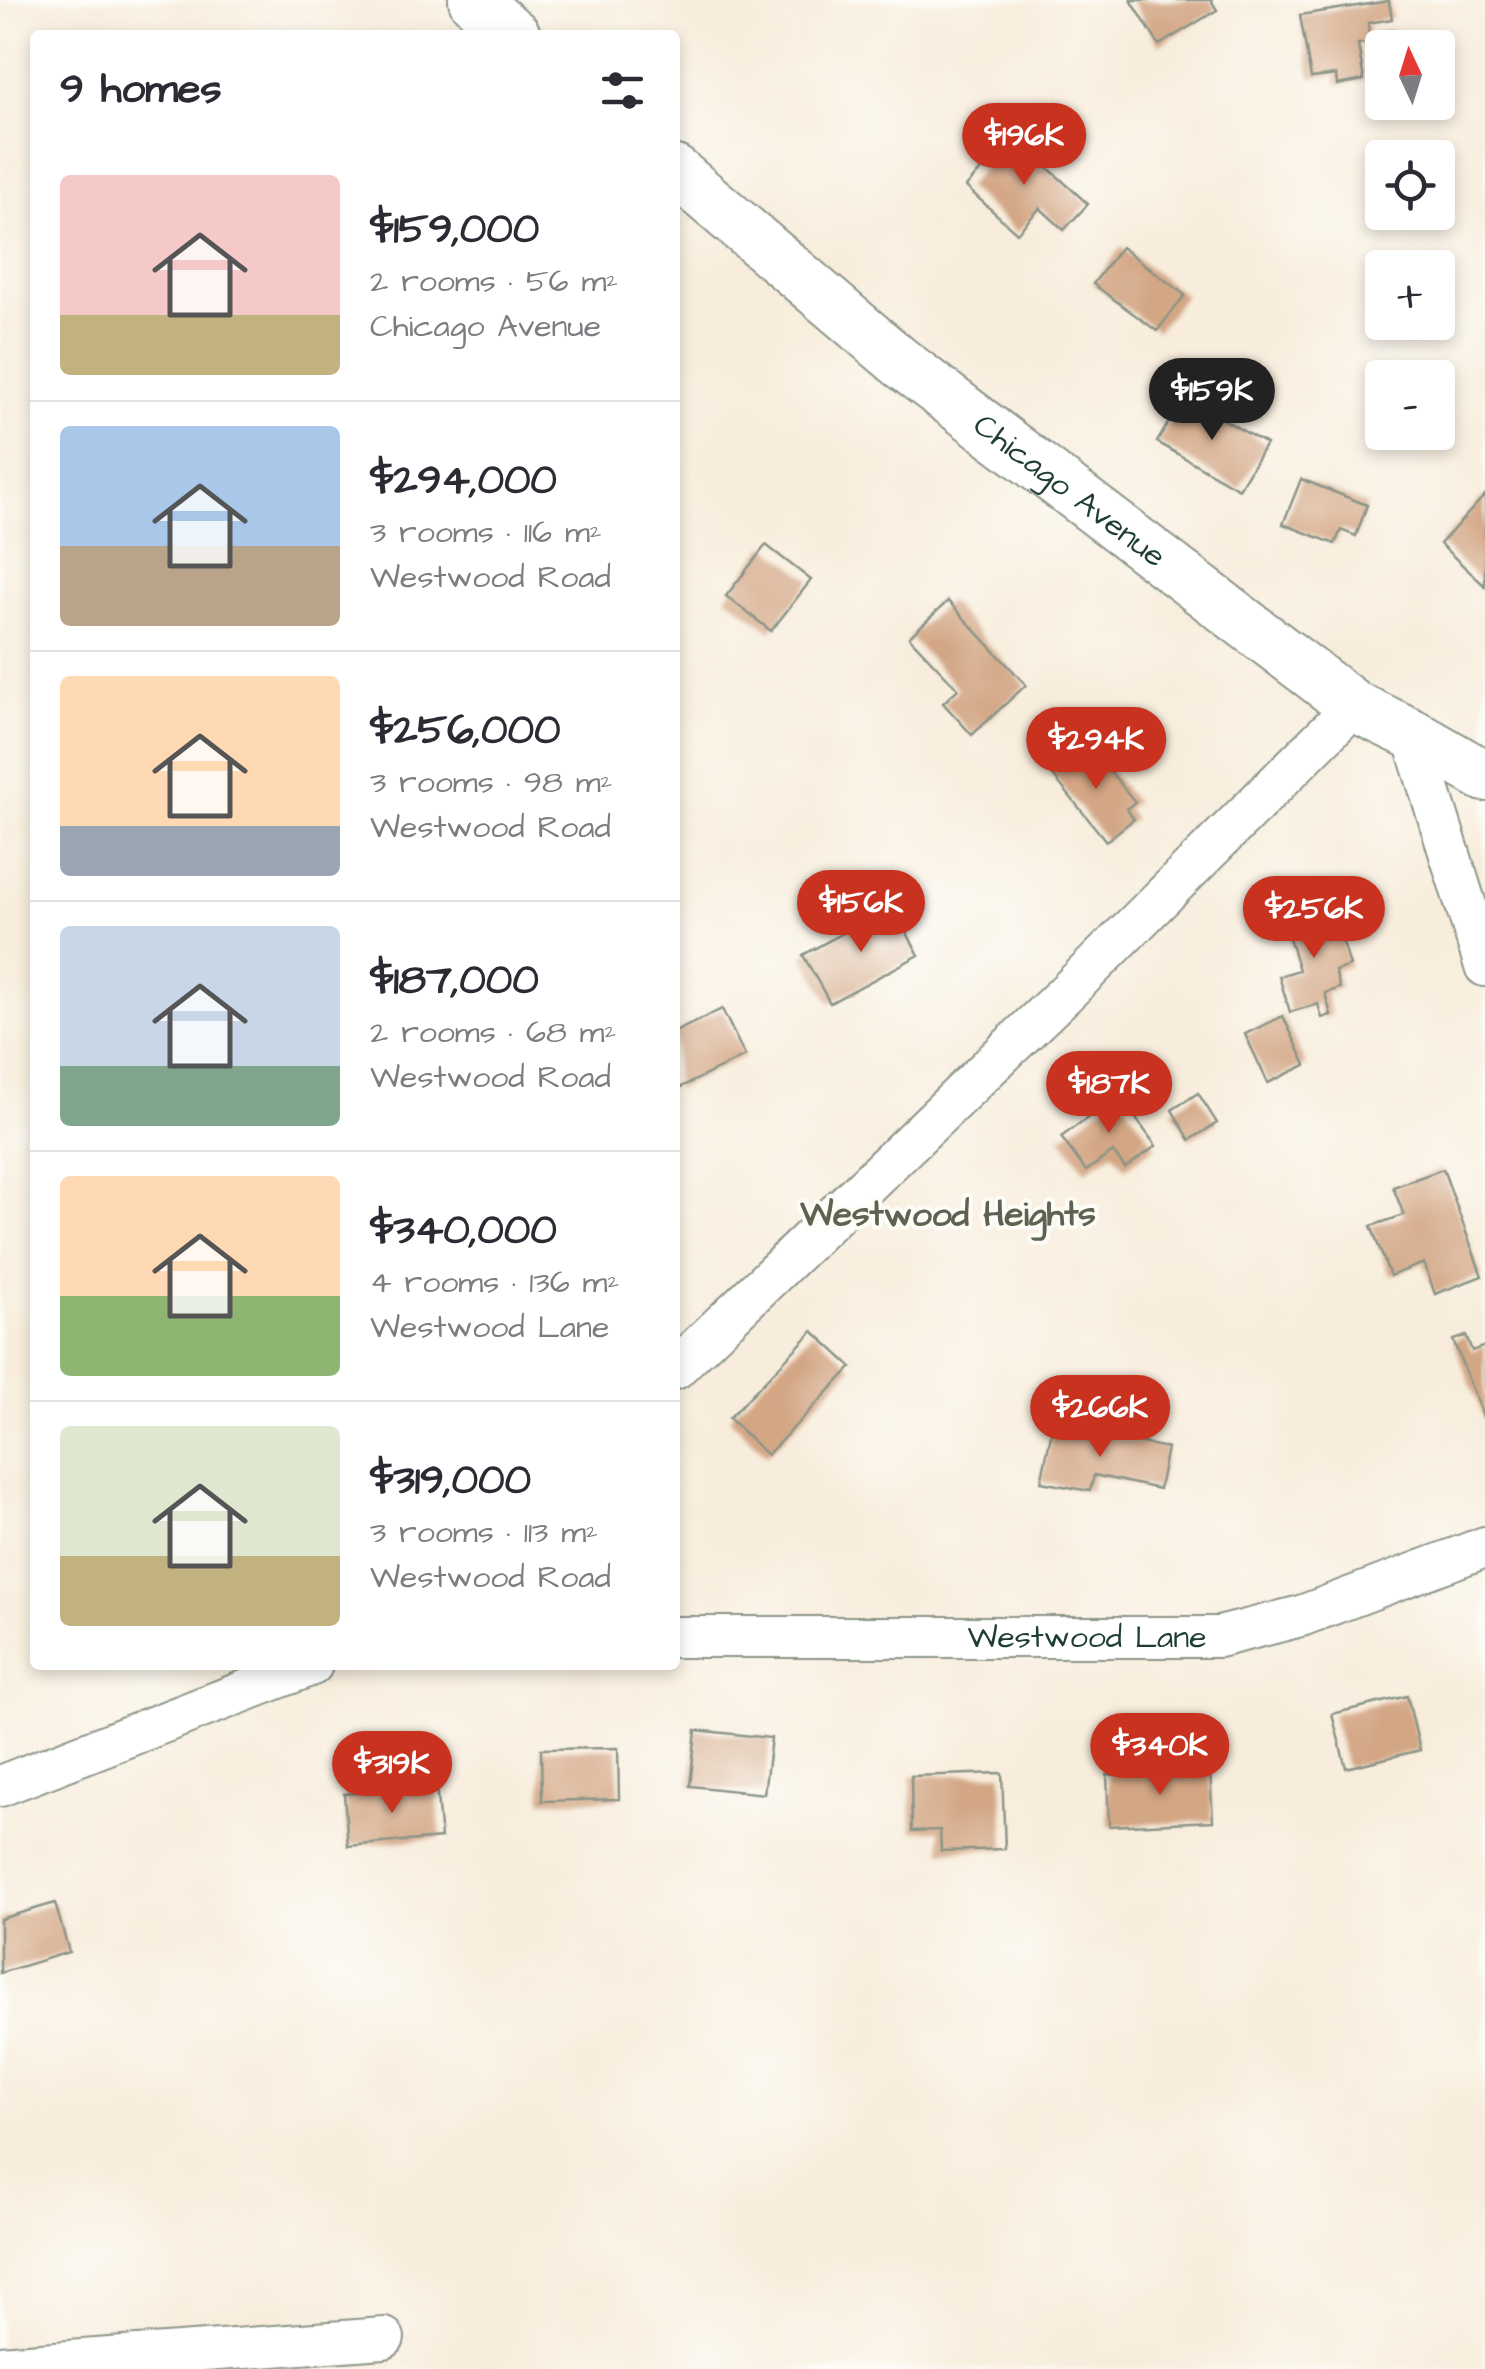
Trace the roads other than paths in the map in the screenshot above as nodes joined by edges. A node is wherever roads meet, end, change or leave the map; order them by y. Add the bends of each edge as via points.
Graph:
1 (474, 0) edge
2 (509, 30) edge
3 (680, 175) edge
4 (1354, 706) junction
5 (1412, 734) junction
6 (1485, 776) edge
7 (1485, 966) edge
8 (680, 1364) edge
9 (1485, 1547) edge
10 (680, 1638) edge
11 (299, 1670) edge
12 (0, 1786) edge
13 (384, 2338) dead end
14 (0, 2366) edge

1 - 2 street
3 - 4 street, Chicago Avenue via 900,362
4 - 5 street, Chicago Avenue
4 - 8 street
5 - 6 street, Chicago Avenue
5 - 7 street
9 - 10 street, Westwood Lane via 1301,1616 1219,1637
11 - 12 street
13 - 14 street

